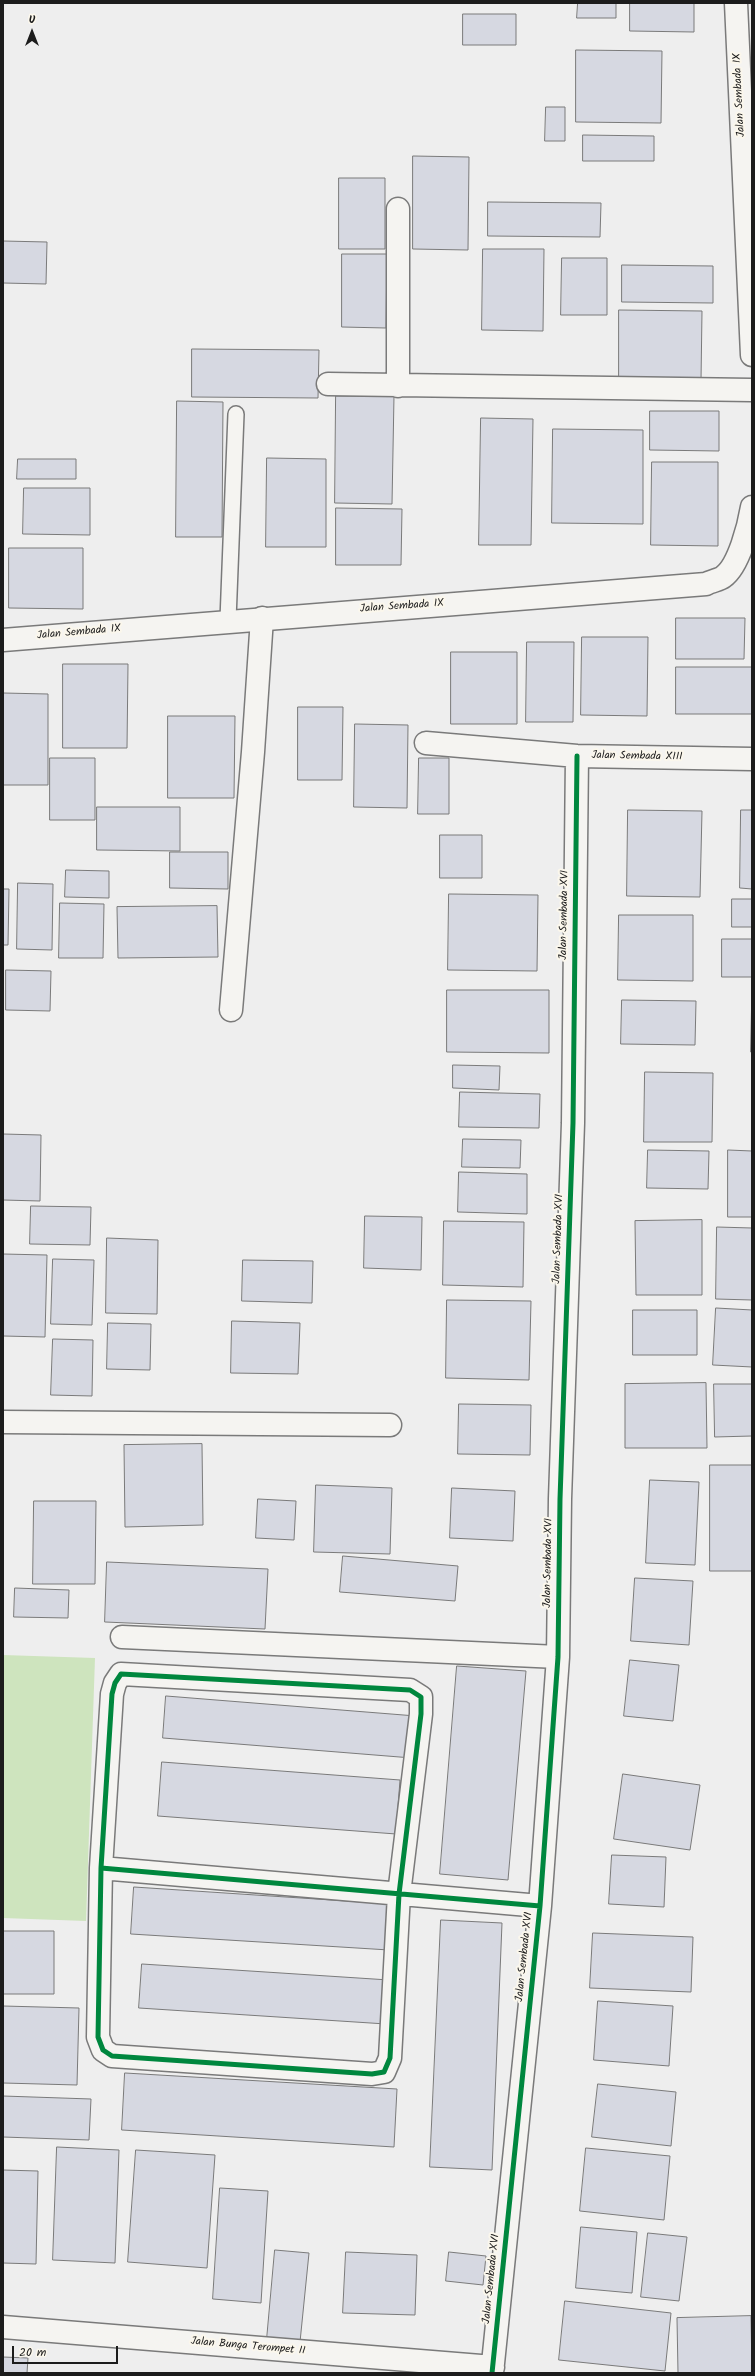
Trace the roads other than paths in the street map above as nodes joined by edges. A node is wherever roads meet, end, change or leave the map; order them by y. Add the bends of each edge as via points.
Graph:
1 (736, 3) edge
2 (398, 209) dead end
3 (752, 355) edge
4 (328, 384) dead end
5 (398, 386) junction
6 (752, 390) edge
7 (236, 414) dead end
8 (752, 507) edge
9 (262, 618) junction
10 (228, 620) junction
11 (3, 640) edge
12 (426, 743) dead end
13 (577, 756) junction
14 (752, 759) edge
15 (230, 1010) dead end
16 (3, 1422) edge
17 (390, 1426) dead end
18 (122, 1637) dead end
19 (558, 1657) junction
20 (101, 1868) junction
21 (399, 1894) junction
22 (540, 1906) junction
23 (3, 2327) edge
24 (493, 2370) edge

1 - 3 street, Jalan Sembada IX
2 - 5 street
4 - 5 street
5 - 6 street
7 - 10 lane
8 - 9 street, Jalan Sembada IX via 750,523 734,565 724,577 706,584
9 - 10 street, Jalan Sembada IX
9 - 15 street
10 - 11 street, Jalan Sembada IX
12 - 13 street, Jalan Sembada XIII
13 - 14 street, Jalan Sembada XIII
13 - 19 street, Jalan Sembada XVI via 573,1123
16 - 17 street
18 - 19 street
19 - 22 street, Jalan Sembada XVI
20 - 21 street
20 - 21 street via 98,2037 103,2050 112,2056 372,2074 384,2072 390,2058
20 - 21 street via 112,1694 115,1682 121,1674 410,1690 421,1697 421,1714
21 - 22 street
22 - 24 street, Jalan Sembada XVI
23 - 24 street, Jalan Bunga Terompet II

